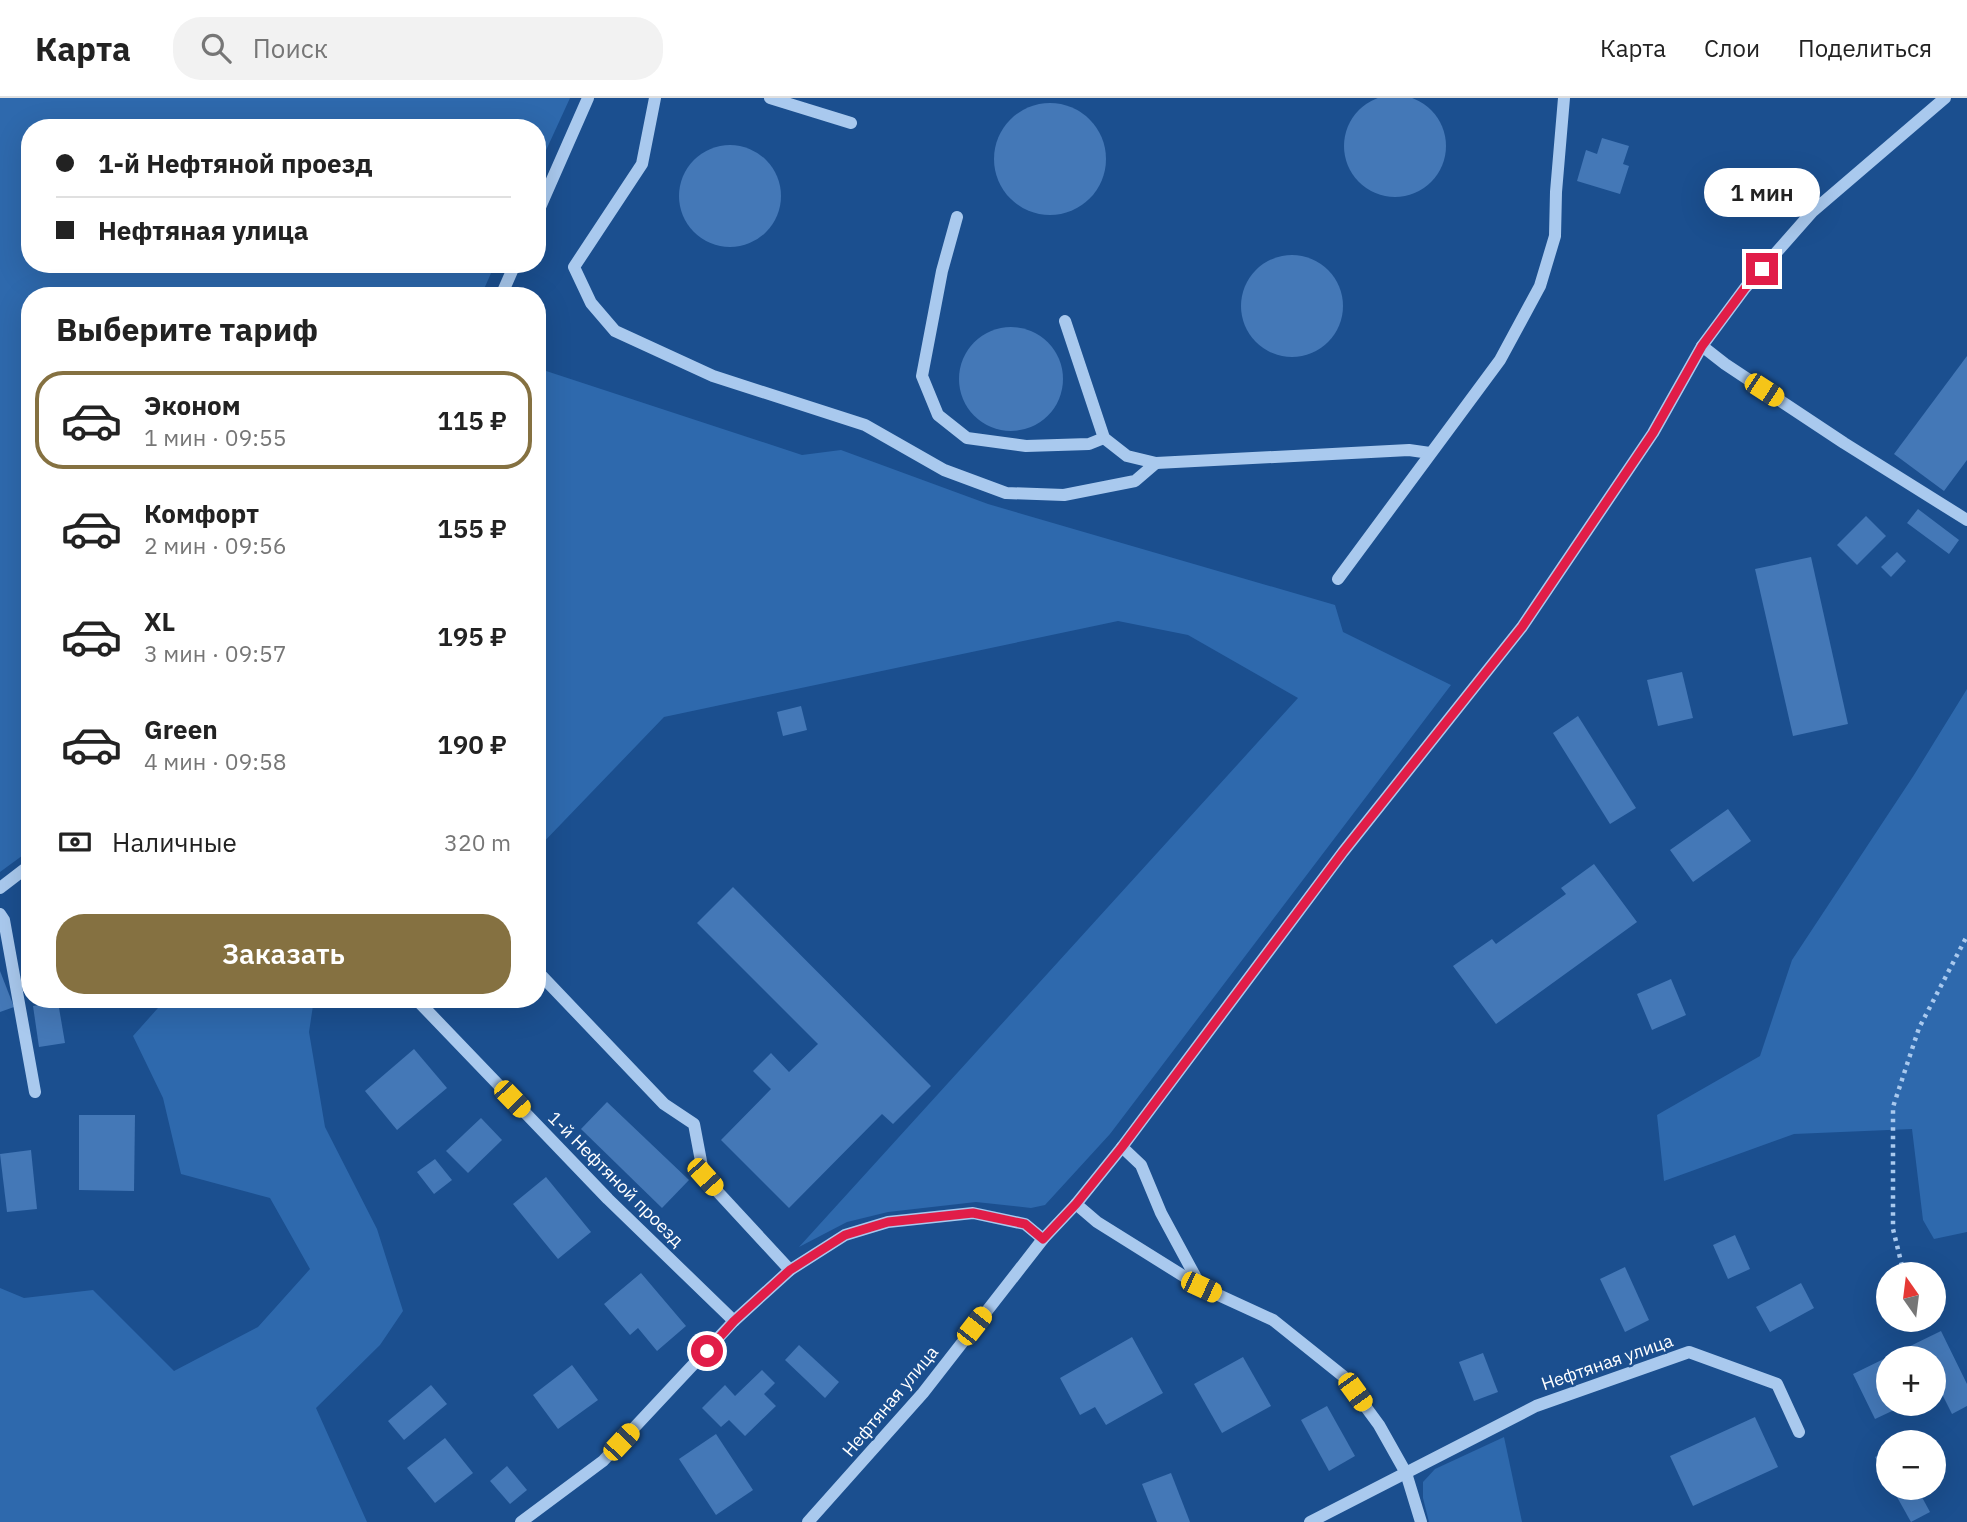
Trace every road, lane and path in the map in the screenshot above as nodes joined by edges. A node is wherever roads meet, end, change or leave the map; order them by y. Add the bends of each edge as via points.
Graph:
1 (588, 98) edge
2 (655, 98) edge
3 (770, 98) edge
4 (1563, 98) edge
5 (1945, 98) edge
6 (851, 123) dead end
7 (546, 194) edge
8 (957, 217) dead end
9 (1065, 321) dead end
10 (1702, 346) junction
11 (1104, 438) junction
12 (1430, 453) junction
13 (1156, 463) junction
14 (1967, 520) edge
15 (1338, 579) dead end
16 (21, 872) edge
17 (0, 888) edge
18 (0, 914) edge
19 (1967, 936) edge
20 (546, 980) edge
21 (425, 1008) edge
22 (35, 1092) dead end
23 (1122, 1147) junction
24 (1076, 1204) junction
25 (1043, 1239) junction
26 (1901, 1262) edge
27 (790, 1270) junction
28 (1201, 1287) junction
29 (734, 1321) junction
30 (1799, 1432) dead end
31 (1406, 1473) junction
32 (521, 1522) edge
33 (808, 1522) edge
34 (1310, 1522) edge
35 (1421, 1522) edge

1 - 7 street
2 - 13 street via 642,163 574,267 591,303 615,331 713,376 865,425 944,470 1006,493 1064,495 1135,481
3 - 6 street
4 - 12 street via 1555,236 1540,286 1500,360
5 - 10 street, Нефтяная улица via 1812,212 1745,288
8 - 11 street via 922,376 938,415 967,438 1026,446 1090,444
9 - 11 street
10 - 14 street
10 - 23 street, Нефтяная улица via 1653,433 1522,627 1343,852
11 - 13 street via 1127,456
12 - 13 street via 1409,450
12 - 15 street
16 - 17 street
18 - 22 street
19 - 26 path via 1919,1028 1893,1107 1893,1229
20 - 27 street via 664,1104 694,1124 705,1177
21 - 29 street, 1-й Нефтяной проезд via 608,1199
23 - 24 street, Нефтяная улица
23 - 28 street via 1141,1165
24 - 25 street, Нефтяная улица
24 - 28 street
25 - 27 street via 1025,1224 973,1213 888,1222 845,1235
25 - 33 street, Нефтяная улица via 923,1392
27 - 29 street
28 - 31 street via 1273,1320 1343,1376 1380,1425
29 - 32 street via 603,1461
30 - 31 street, Нефтяная улица via 1777,1384 1689,1352 1536,1406
31 - 34 street, Нефтяная улица
31 - 35 street

